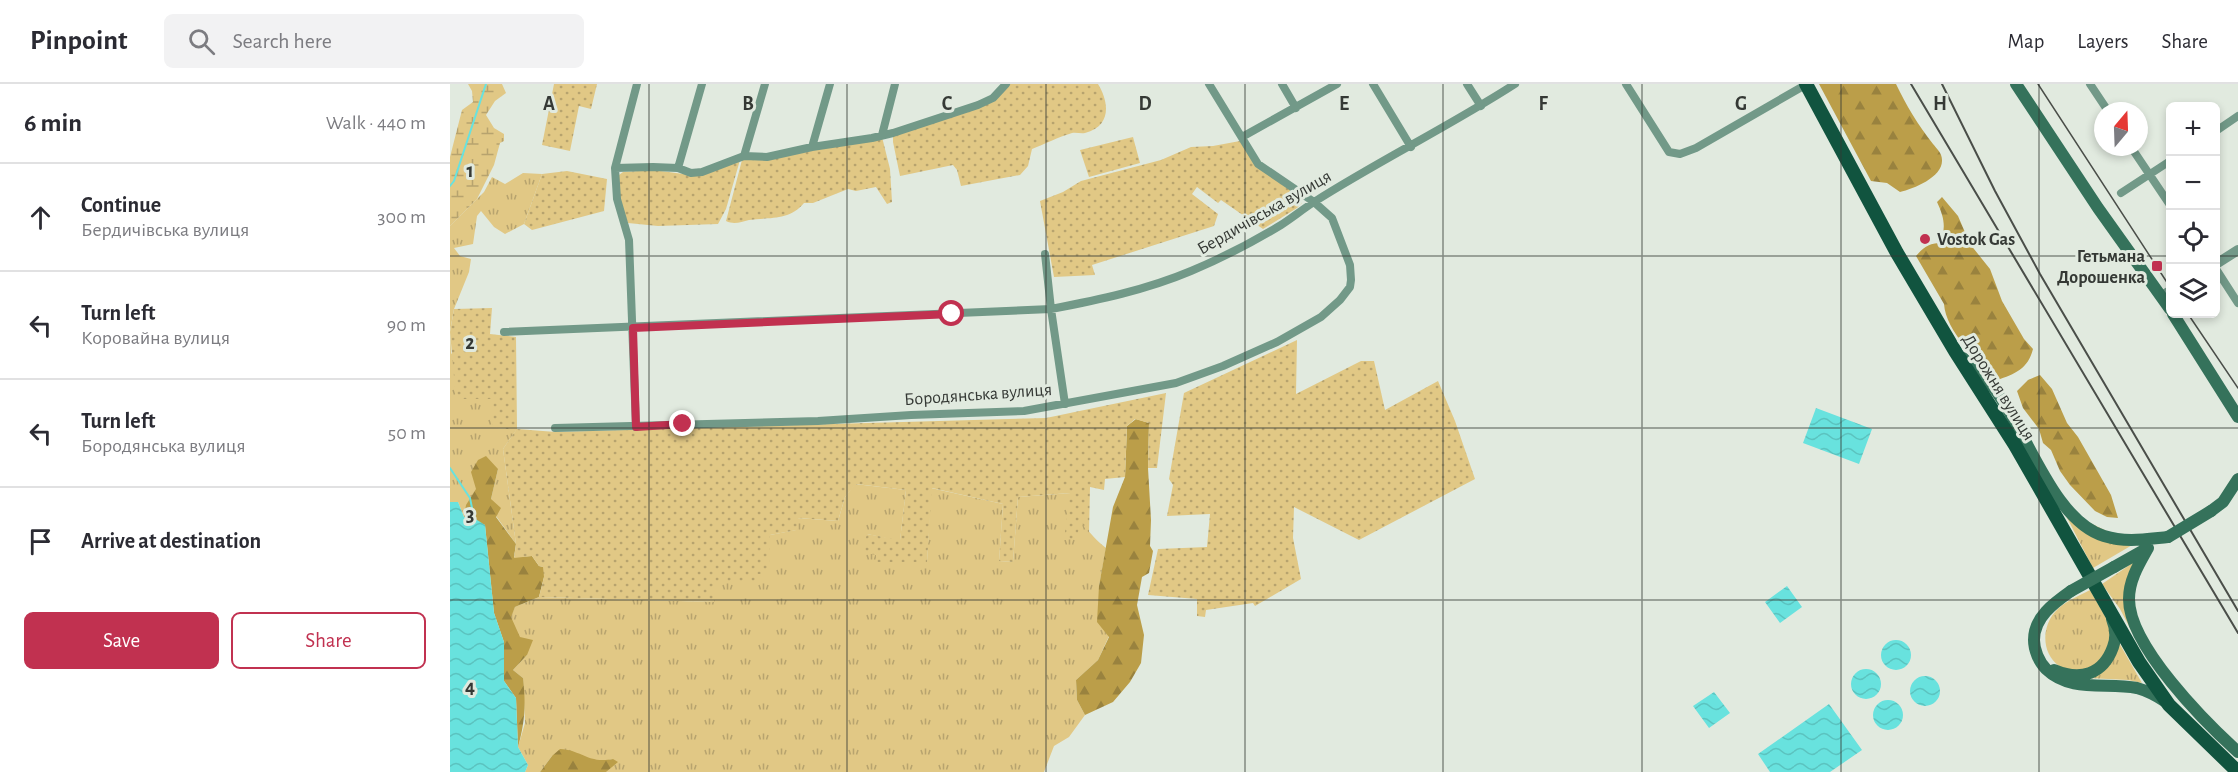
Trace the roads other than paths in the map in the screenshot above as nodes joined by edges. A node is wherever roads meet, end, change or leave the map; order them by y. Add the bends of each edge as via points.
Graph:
1 (637, 84) edge
2 (702, 84) edge
3 (765, 84) edge
4 (830, 84) edge
5 (895, 84) edge
6 (1006, 84) edge
7 (1209, 84) edge
8 (1282, 84) edge
9 (1337, 84) edge
10 (1373, 84) edge
11 (1467, 84) edge
12 (1515, 84) edge
13 (1626, 84) edge
14 (1807, 84) edge
15 (2016, 84) edge
16 (2093, 85) edge
17 (2103, 102) edge
18 (1481, 106) junction
19 (1296, 108) junction
20 (2238, 116) edge
21 (2220, 128) edge
22 (882, 135) junction
23 (1242, 137) junction
24 (812, 147) junction
25 (1411, 147) junction
26 (744, 156) junction
27 (2137, 156) edge
28 (2166, 164) edge
29 (615, 168) junction
30 (678, 168) junction
31 (2149, 175) junction
32 (2121, 193) dead end
33 (2166, 199) edge
34 (1314, 202) junction
35 (2238, 250) edge
36 (1045, 254) dead end
37 (2220, 264) edge
38 (2220, 274) edge
39 (2166, 293) edge
40 (2238, 303) edge
41 (1051, 309) junction
42 (2176, 318) edge
43 (633, 328) junction
44 (504, 332) dead end
45 (1955, 351) junction
46 (1065, 404) junction
47 (2238, 417) edge
48 (636, 427) junction
49 (555, 428) dead end
50 (2238, 479) edge
51 (2168, 537) junction
52 (2148, 548) junction
53 (2106, 606) junction
54 (2042, 665) junction
55 (2171, 707) junction
56 (2238, 752) edge
57 (2238, 772) edge

1 - 29 street
2 - 30 street
3 - 26 street
4 - 24 street
5 - 22 street
6 - 22 street via 993,98 978,105
7 - 23 street, Бородянська вулиця
8 - 19 street
9 - 19 street
10 - 25 street
11 - 18 street
12 - 18 street, Бердичівська вулиця
13 - 14 street via 1669,152 1680,154
14 - 45 main road, Дорожня вулиця via 1897,253
15 - 39 main road via 2098,208
16 - 17 street
18 - 25 street, Бердичівська вулиця
19 - 23 street
20 - 21 street
22 - 24 street
23 - 34 street, Бородянська вулиця via 1258,164
24 - 26 street via 767,157
25 - 34 street, Бердичівська вулиця
26 - 30 street via 702,172
27 - 31 street
28 - 31 street
29 - 30 street
29 - 43 street via 616,199 628,240
31 - 32 street
31 - 33 street
34 - 41 street, Бердичівська вулиця via 1281,225 1191,271 1146,287
34 - 46 street, Бородянська вулиця via 1332,218 1351,271 1347,292 1321,317 1278,342 1176,383
35 - 37 street
36 - 41 street
38 - 40 street
41 - 43 street, Бердичівська вулиця
41 - 46 street
42 - 47 main road
43 - 44 street, Бердичівська вулиця
43 - 48 street
45 - 51 main road via 1993,387 2051,485 2084,526 2119,540
45 - 53 main road, Дорожня вулиця via 2026,464
46 - 48 street, Бородянська вулиця via 1024,411
48 - 49 street, Бородянська вулиця
50 - 51 main road, bridge via 2223,502
51 - 52 main road
52 - 54 main road, bridge via 2071,591 2049,608 2035,631 2035,648
52 - 56 main road via 2131,583 2129,600 2137,629 2163,672
53 - 54 main road via 2116,630 2109,657 2102,667 2077,676
53 - 55 main road, Дорожня вулиця
54 - 55 main road via 2068,684 2140,689
55 - 57 main road, Дорожня вулиця

